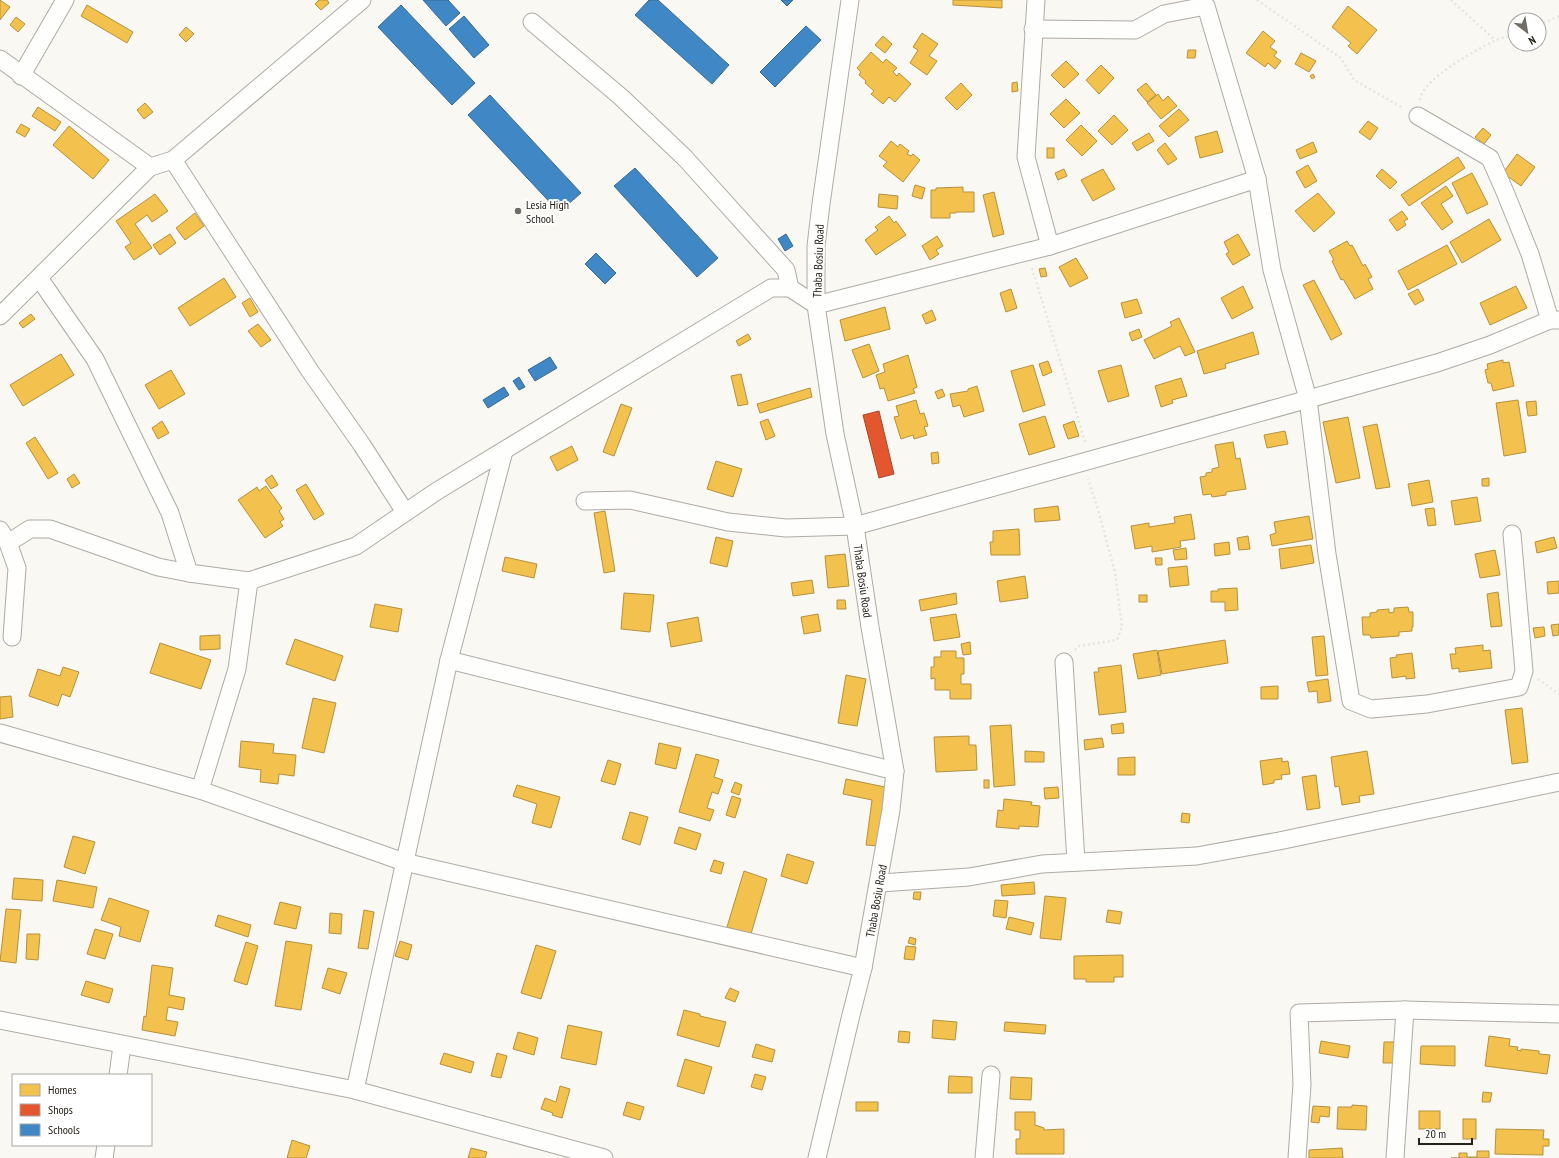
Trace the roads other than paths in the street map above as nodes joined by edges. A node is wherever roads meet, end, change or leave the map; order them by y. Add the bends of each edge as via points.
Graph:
1 (65, 0) edge
2 (362, 0) edge
3 (850, 0) edge
4 (1036, 0) edge
5 (532, 22) dead end
6 (1033, 29) junction
7 (0, 59) edge
8 (21, 76) junction
9 (1418, 116) road end
10 (173, 160) junction
11 (150, 167) junction
12 (1257, 179) junction
13 (1050, 246) junction
14 (39, 278) junction
15 (790, 288) junction
16 (816, 305) junction
17 (0, 316) edge
18 (1555, 320) edge
19 (1308, 398) junction
20 (504, 451) junction
21 (585, 501) dead end
22 (405, 512) junction
23 (855, 526) junction
24 (1512, 534) dead end
25 (4, 536) edge
26 (189, 573) junction
27 (249, 581) junction
28 (12, 637) dead end
29 (449, 660) junction
30 (1064, 662) road end
31 (0, 733) edge
32 (895, 771) junction
33 (1559, 782) edge
34 (200, 790) junction
35 (404, 862) junction
36 (1076, 862) junction
37 (880, 883) junction
38 (863, 968) junction
39 (1405, 1010) junction
40 (1559, 1014) edge
41 (0, 1020) edge
42 (116, 1044) junction
43 (118, 1074) edge
44 (991, 1075) dead end
45 (355, 1090) junction
46 (106, 1146) edge
47 (104, 1158) edge
48 (604, 1158) edge
49 (818, 1158) edge
50 (984, 1158) edge
51 (1297, 1158) edge
52 (1395, 1158) edge

1 - 8 street
2 - 10 street
3 - 16 street, Thaba Bosiu Road via 820,204 816,246
4 - 6 street
5 - 15 street via 621,97 685,158 786,270
6 - 12 street via 1135,30 1164,14 1206,6
6 - 13 street via 1026,157
7 - 8 street
8 - 11 street
9 - 18 street via 1490,158
10 - 11 street
10 - 22 street
11 - 14 street
12 - 13 street
12 - 19 street via 1272,270
13 - 16 street
14 - 17 street
14 - 26 street via 95,359 170,513
15 - 16 street
15 - 20 street via 771,288
16 - 23 street, Thaba Bosiu Road via 835,434
18 - 19 street via 1437,363
19 - 23 street
19 - 24 street via 1327,554 1351,701 1371,709 1427,704 1519,687 1524,671
20 - 22 street
20 - 29 street
21 - 23 street via 630,500 742,524 786,528
22 - 27 street via 356,546
23 - 32 street, Thaba Bosiu Road
25 - 26 street via 30,529 50,529 158,566
25 - 28 street via 17,568
26 - 27 street
27 - 34 street via 237,669
29 - 32 street
29 - 35 street
30 - 36 street
31 - 34 street
32 - 37 street, Thaba Bosiu Road via 892,810
33 - 36 street via 1197,856
34 - 35 street
35 - 38 street
35 - 45 street
36 - 37 street via 1042,864 969,877
37 - 38 street, Thaba Bosiu Road
38 - 49 street, Thaba Bosiu Road
39 - 40 street
39 - 51 street via 1299,1013 1302,1084
39 - 52 street
41 - 42 street
42 - 43 street
42 - 45 street
44 - 50 street
45 - 48 street
46 - 47 street

